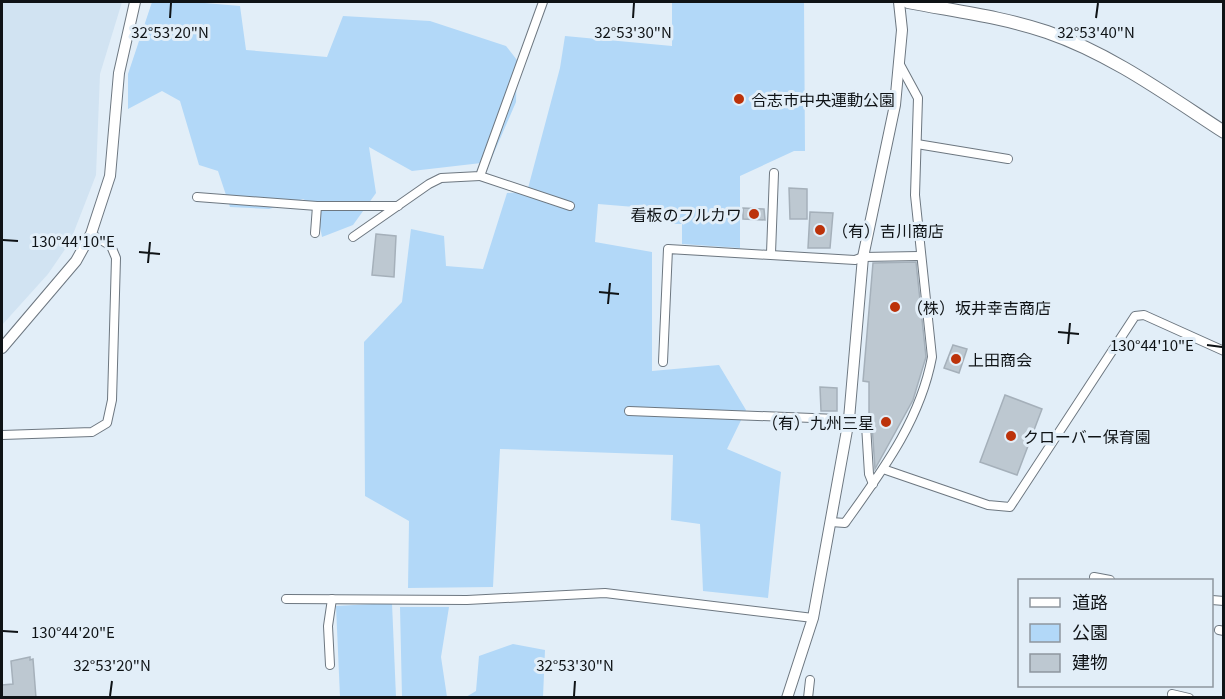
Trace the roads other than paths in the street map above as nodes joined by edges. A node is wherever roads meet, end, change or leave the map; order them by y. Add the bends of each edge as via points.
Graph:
1 (135, 2) edge
2 (543, 2) edge
3 (899, 2) edge
4 (908, 2) edge
5 (899, 63) junction
6 (1224, 132) edge
7 (917, 144) junction
8 (1008, 159) dead end
9 (774, 173) dead end
10 (480, 176) junction
11 (197, 197) dead end
12 (316, 206) junction
13 (398, 206) junction
14 (570, 206) dead end
15 (315, 233) dead end
16 (91, 234) junction
17 (353, 237) dead end
18 (771, 253) junction
19 (863, 256) junction
20 (919, 256) junction
21 (2, 348) edge
22 (1224, 351) edge
23 (663, 362) dead end
24 (629, 411) dead end
25 (849, 419) junction
26 (2, 435) edge
27 (883, 469) junction
28 (873, 484) junction
29 (831, 522) junction
30 (1094, 577) dead end
31 (1105, 579) edge
32 (286, 599) dead end
33 (332, 599) junction
34 (813, 618) junction
35 (330, 665) dead end
36 (810, 680) dead end
37 (1173, 692) edge
38 (787, 698) edge
39 (808, 698) edge
40 (1189, 698) edge

1 - 16 street via 117,82 110,176
2 - 10 street
3 - 5 street
4 - 6 main road via 1045,31 1079,44
5 - 7 street via 918,98
5 - 19 street via 888,145
7 - 8 street
7 - 20 street
9 - 18 street
10 - 13 street via 441,178
10 - 14 street
11 - 12 street
12 - 13 street
12 - 15 street
13 - 17 street
16 - 21 street via 76,261
16 - 26 street via 111,246 116,258 112,400 107,423 92,432
18 - 19 street via 855,260
18 - 23 street via 668,249
19 - 20 street
19 - 25 street
20 - 27 street via 932,357 927,381 907,430
22 - 27 street via 1144,315 1135,316 1010,507 988,505
24 - 25 street
25 - 28 street via 863,420 866,425
25 - 29 street
27 - 28 street
28 - 29 street via 845,523
29 - 34 street
30 - 31 street
32 - 33 street
33 - 34 street via 467,600 605,593
33 - 35 street via 328,626
34 - 38 street
36 - 39 street
37 - 40 street

